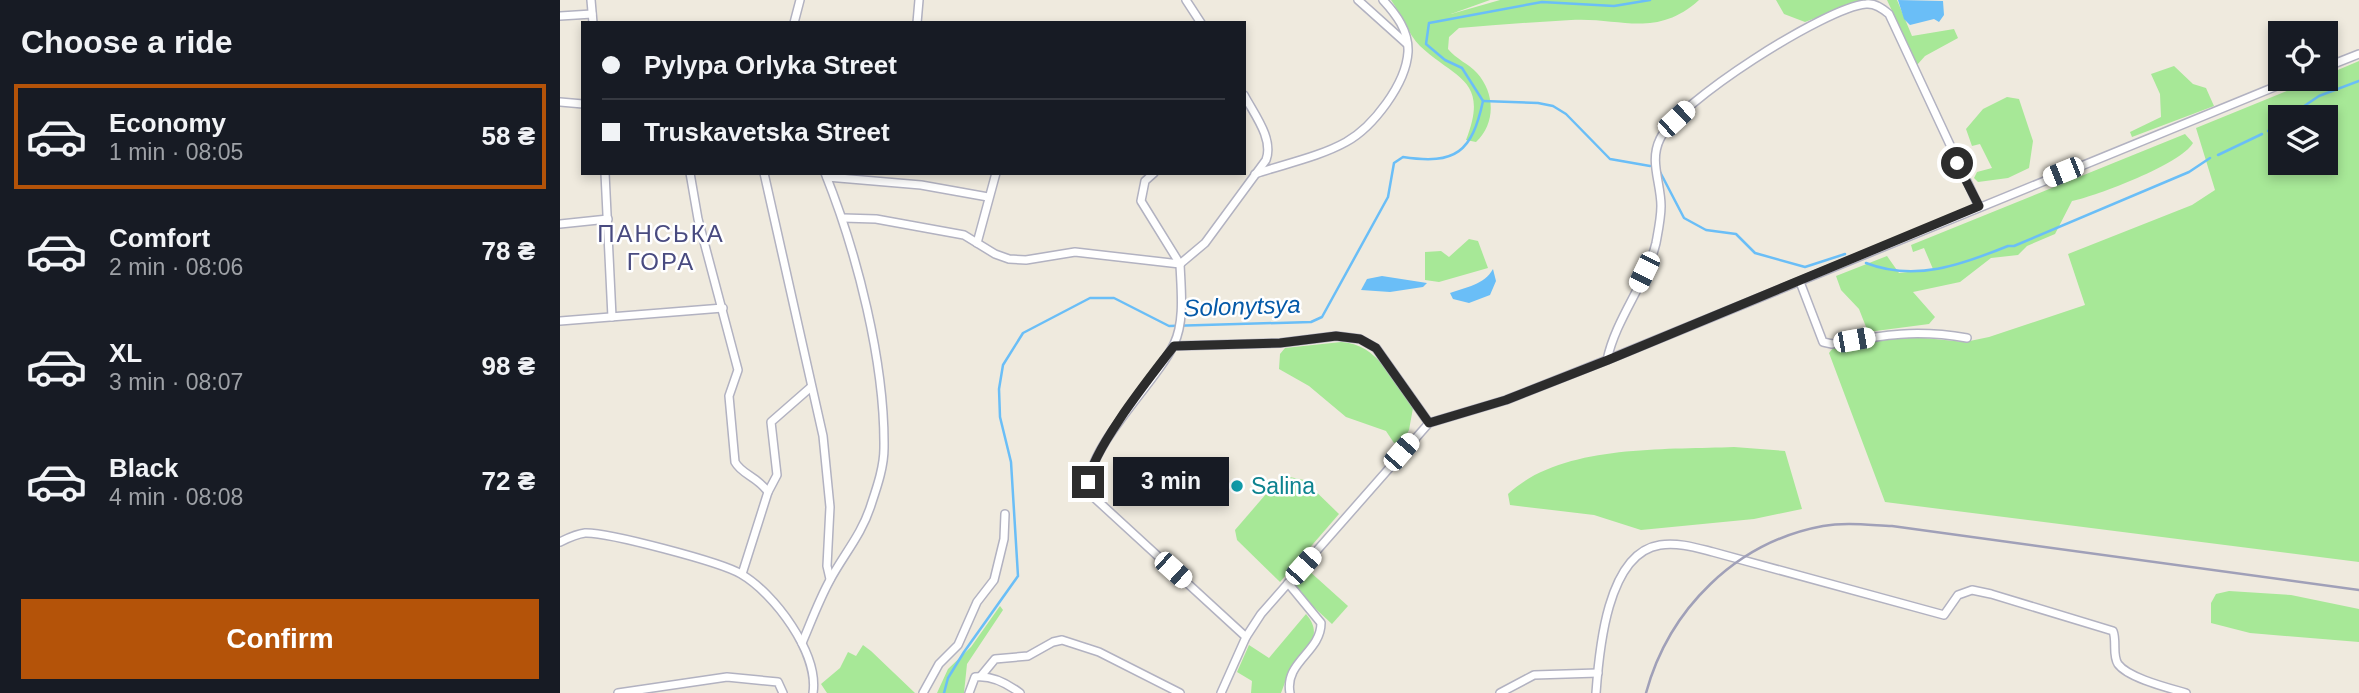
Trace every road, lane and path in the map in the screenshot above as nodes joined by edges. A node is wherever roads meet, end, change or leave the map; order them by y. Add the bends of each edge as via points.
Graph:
1 (591, 0) edge
2 (800, 0) edge
3 (919, 0) edge
4 (1186, 0) edge
5 (1358, 0) edge
6 (1383, 0) edge
7 (560, 16) edge
8 (593, 18) edge
9 (795, 21) edge
10 (917, 21) edge
11 (1200, 21) edge
12 (1407, 44) junction
13 (2359, 54) edge
14 (2338, 62) edge
15 (2268, 89) edge
16 (1246, 99) edge
17 (560, 102) edge
18 (581, 104) edge
19 (1255, 174) junction
20 (605, 175) edge
21 (690, 175) edge
22 (764, 175) edge
23 (826, 175) edge
24 (995, 175) edge
25 (1152, 175) edge
26 (988, 197) junction
27 (1979, 206) junction
28 (843, 218) junction
29 (608, 219) junction
30 (560, 224) edge
31 (977, 243) junction
32 (1180, 264) junction
33 (1800, 282) junction
34 (723, 308) junction
35 (611, 317) junction
36 (560, 321) edge
37 (1967, 338) dead end
38 (1174, 346) junction
39 (1608, 360) junction
40 (811, 387) junction
41 (1429, 423) junction
42 (768, 492) junction
43 (1005, 514) dead end
44 (560, 541) edge
45 (742, 574) junction
46 (830, 579) junction
47 (1288, 583) junction
48 (1246, 637) junction
49 (802, 643) junction
50 (1598, 673) junction
51 (981, 676) junction
52 (618, 693) edge
53 (783, 693) edge
54 (813, 693) edge
55 (923, 693) edge
56 (969, 693) edge
57 (1020, 693) edge
58 (1180, 693) edge
59 (1221, 693) edge
60 (1290, 693) edge
61 (1500, 693) edge
62 (1596, 693) edge
63 (2186, 693) edge

1 - 8 street
2 - 9 street
3 - 10 street
4 - 11 street
5 - 12 street
6 - 12 street via 1402,23
7 - 8 street
12 - 19 street via 1402,72 1375,120 1363,131 1344,143
13 - 14 street
15 - 27 street
16 - 19 street via 1269,149
17 - 18 street
19 - 32 street via 1205,243
20 - 29 street
21 - 34 street
22 - 40 street
23 - 26 street
23 - 28 street
24 - 26 street
25 - 32 street via 1141,201
26 - 31 street
27 - 33 street
27 - 39 street via 1889,14 1867,4 1826,17 1699,97 1660,137 1654,157 1661,205 1656,243 1613,333
28 - 31 street via 915,225 964,235
28 - 46 street via 880,384 884,449 871,507 857,539
29 - 30 street
29 - 35 street
31 - 32 street via 1009,259 1075,252
32 - 38 street via 1181,309
33 - 37 street via 1823,342 1898,332
33 - 39 street
34 - 35 street
34 - 42 street via 738,370 729,396 735,462 740,471 759,479
35 - 36 street
38 - 41 street via 1280,343 1336,336 1360,339 1376,348
38 - 48 street via 1103,448 1089,472 1088,492
39 - 41 street via 1506,400
40 - 42 street via 771,422 776,475
40 - 46 street via 829,477
41 - 47 street
42 - 45 street
43 - 55 street via 994,580 977,602 958,645 939,664
44 - 45 street via 597,534 694,556
45 - 49 street via 774,604
46 - 49 street
47 - 48 street
47 - 60 street via 1321,623 1318,640 1291,671
48 - 59 street
49 - 54 street via 813,675
50 - 61 street via 1534,674
50 - 62 street
50 - 63 street via 1612,596 1624,570 1638,554 1659,545 1681,545 1944,615 1958,595 1972,590 2100,626 2113,631 2116,661 2121,667
51 - 56 street via 975,677
51 - 57 street
51 - 58 street via 995,659 1028,656 1062,640 1099,652
52 - 53 street via 727,677 778,682

